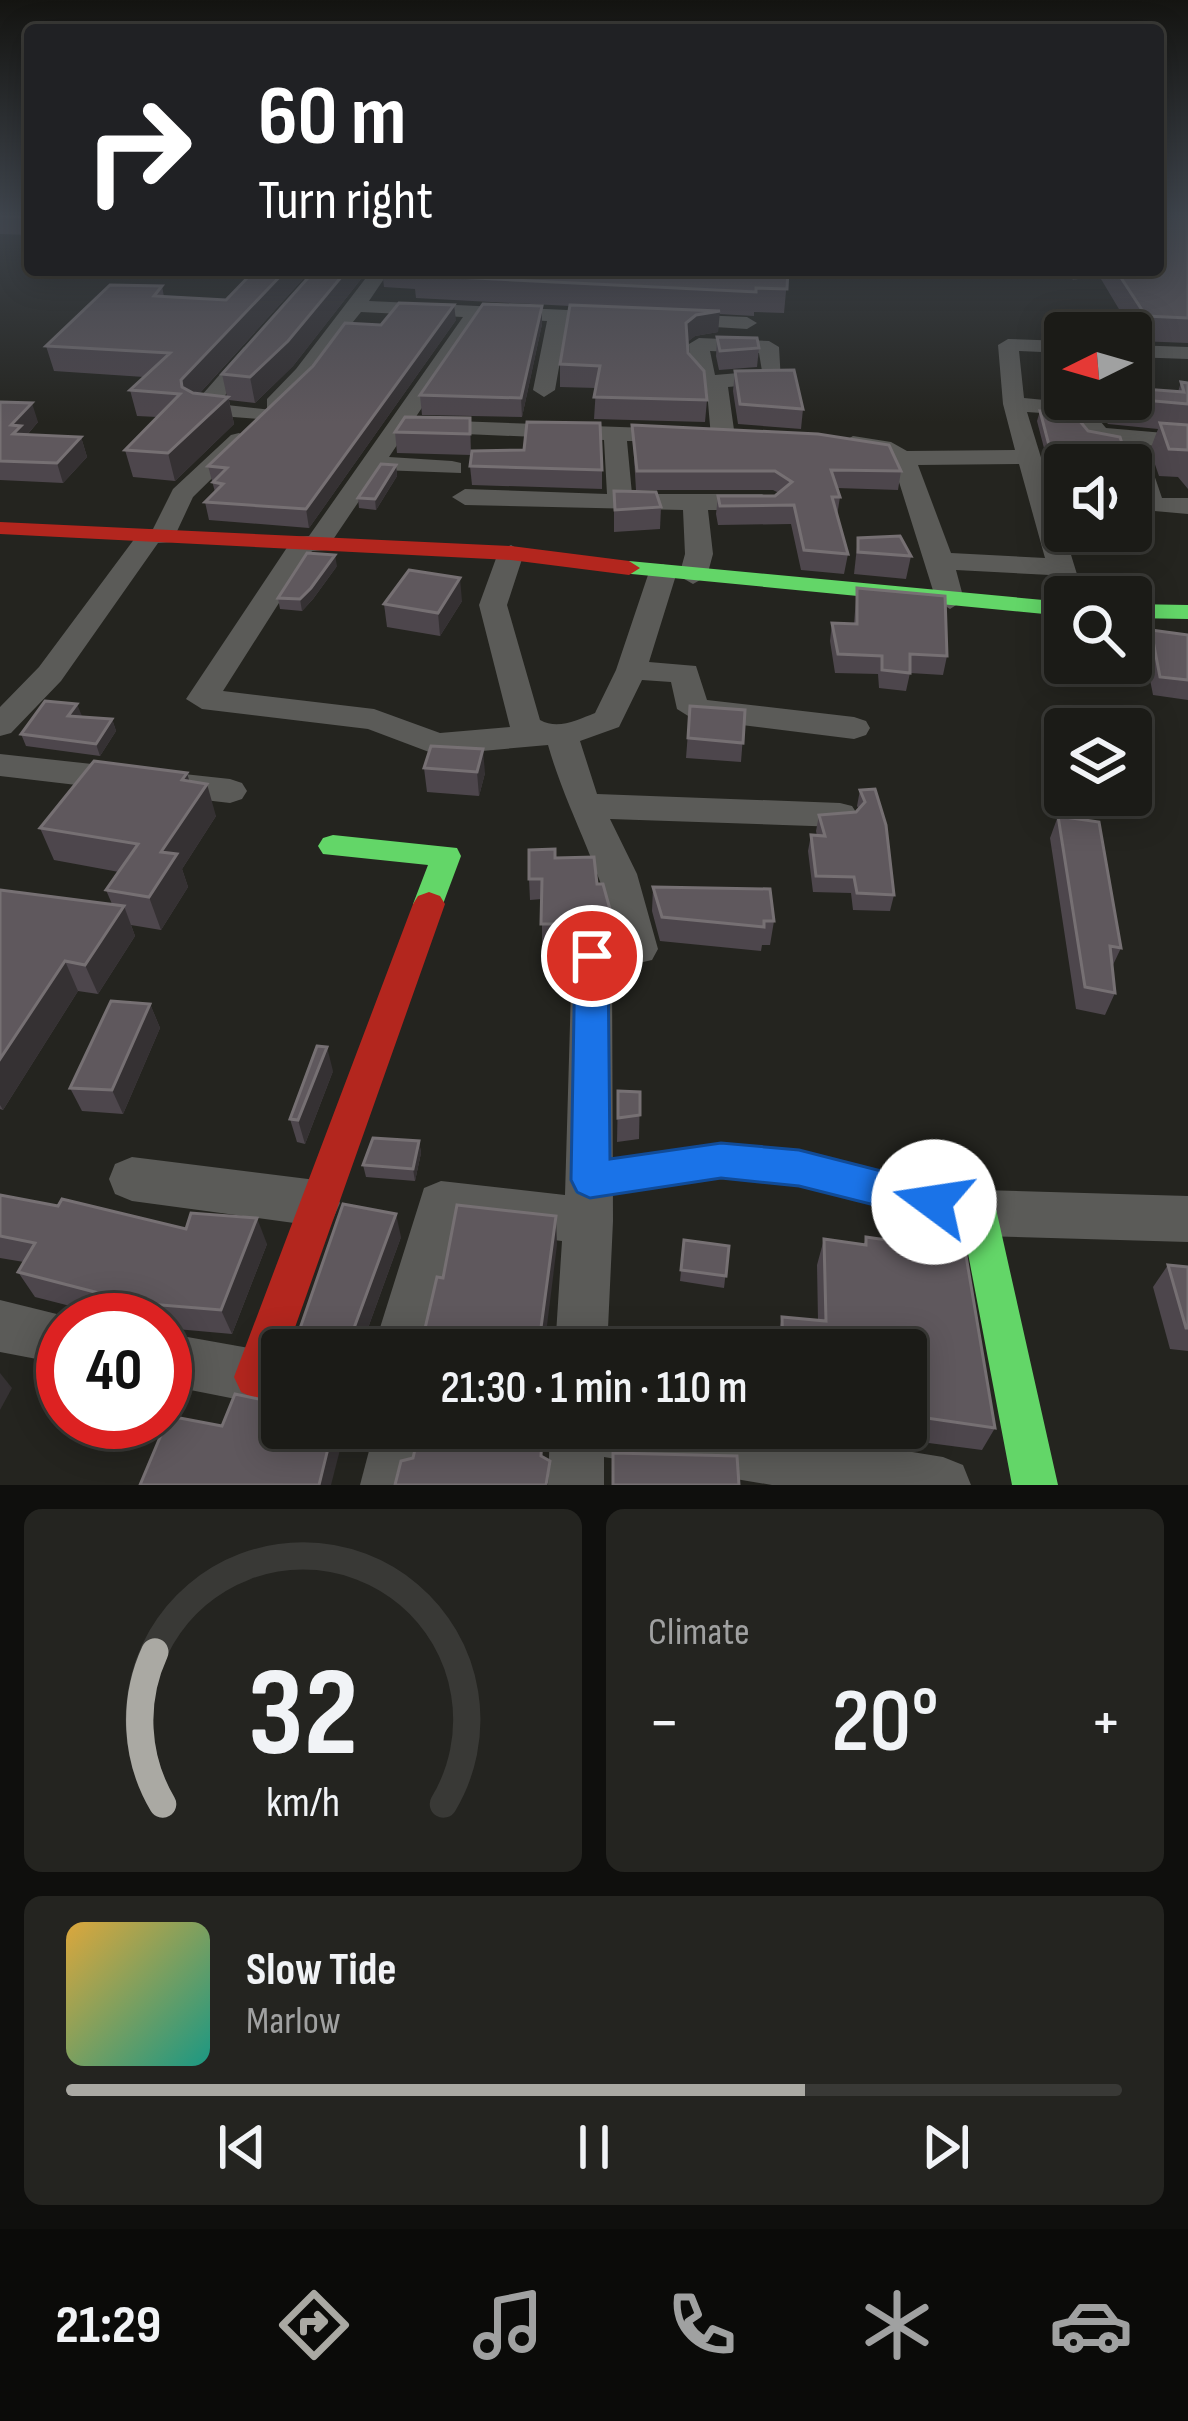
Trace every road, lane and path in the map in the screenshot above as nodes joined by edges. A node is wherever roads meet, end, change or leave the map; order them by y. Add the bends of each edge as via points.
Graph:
1 (372, 283) edge
2 (356, 306) junction
3 (475, 314) junction
4 (558, 316) junction
5 (748, 323) dead end
6 (265, 337) edge
7 (1044, 346) edge
8 (1152, 351) edge
9 (1188, 353) edge
10 (709, 382) edge
11 (544, 390) dead end
12 (1014, 404) junction
13 (1044, 404) edge
14 (264, 415) junction
15 (1087, 420) edge
16 (402, 426) junction
17 (615, 434) junction
18 (1130, 437) junction
19 (822, 440) edge
20 (1188, 442) edge
21 (1131, 444) edge
22 (1031, 457) junction
23 (902, 458) junction
24 (376, 463) junction
25 (452, 468) dead end
26 (465, 496) dead end
27 (620, 502) junction
28 (694, 502) junction
29 (772, 502) edge
30 (1152, 505) edge
31 (1188, 506) edge
32 (0, 528) edge
33 (156, 536) junction
34 (310, 544) junction
35 (511, 553) junction
36 (941, 561) junction
37 (1063, 567) junction
38 (678, 574) junction
39 (1065, 576) edge
40 (950, 600) junction
41 (1044, 607) edge
42 (1152, 611) edge
43 (1188, 612) edge
44 (631, 670) junction
45 (0, 726) edge
46 (854, 728) dead end
47 (549, 735) junction
48 (0, 765) edge
49 (230, 791) dead end
50 (584, 806) junction
51 (841, 815) edge
52 (333, 846) dead end
53 (132, 1178) dead end
54 (590, 1200) junction
55 (316, 1203) junction
56 (980, 1213) junction
57 (1188, 1219) edge
58 (0, 1326) edge
59 (282, 1329) edge
60 (405, 1329) edge
61 (582, 1329) edge
62 (36, 1333) edge
63 (192, 1364) edge
64 (261, 1377) edge
65 (397, 1449) edge
66 (577, 1449) edge
67 (723, 1449) edge
68 (388, 1485) edge
69 (576, 1485) edge
70 (943, 1485) edge
71 (1035, 1485) edge

1 - 2 street
2 - 3 street
2 - 14 street
3 - 4 street
3 - 16 street
4 - 5 street
4 - 11 street
6 - 14 street via 202,410
7 - 12 street via 1008,345
8 - 9 street
10 - 17 street via 732,437
12 - 13 street
12 - 22 street
14 - 33 street via 182,494
15 - 18 street via 1094,432
16 - 17 street
16 - 24 street
17 - 27 street
18 - 20 street
18 - 21 street
19 - 23 street via 886,448
22 - 23 street
22 - 37 street
23 - 36 street
24 - 25 street
24 - 34 street
26 - 27 street
27 - 28 street
28 - 29 street
28 - 38 street via 699,554
30 - 31 street
32 - 33 street
33 - 34 street
33 - 45 street
34 - 35 street
34 - 47 street via 202,699 374,719 437,744
35 - 38 street
35 - 47 street via 494,605 525,725
36 - 37 street
36 - 40 street
37 - 39 street
38 - 40 street
38 - 44 street
40 - 41 street
42 - 43 street
44 - 46 street via 685,673 693,709
44 - 47 street via 608,720
47 - 50 street
48 - 49 street
50 - 51 street
50 - 54 street via 625,888 638,949 592,956
52 - 55 street via 446,856
53 - 55 street
54 - 56 street via 721,1161 799,1168
54 - 60 street via 440,1204
54 - 61 street
55 - 59 street
56 - 57 street
56 - 71 street
58 - 62 street
63 - 64 street
65 - 68 street
66 - 69 street
67 - 70 street

